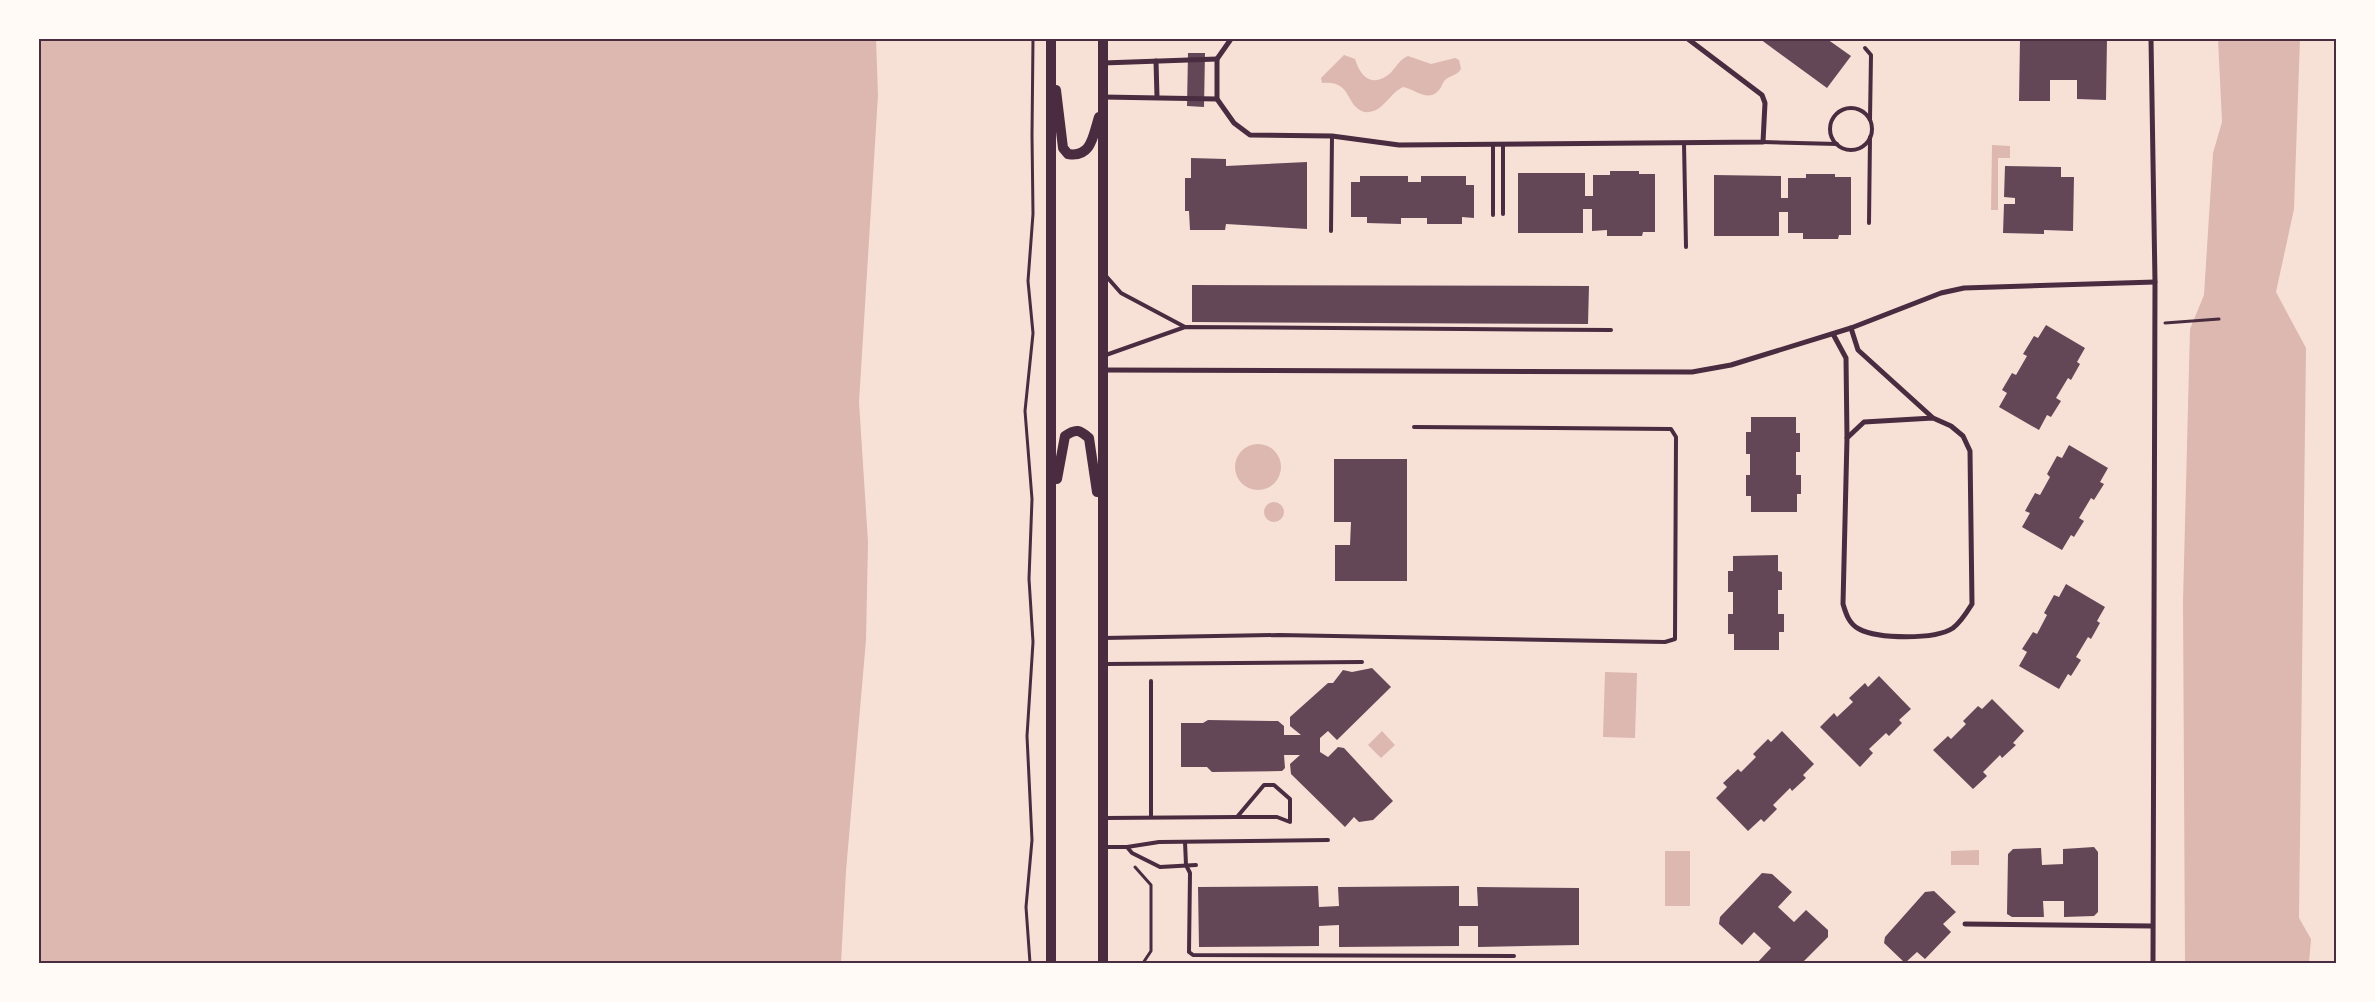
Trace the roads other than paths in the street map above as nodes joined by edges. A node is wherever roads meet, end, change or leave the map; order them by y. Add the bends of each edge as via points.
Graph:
1 (1103, 39) edge
2 (1231, 39) edge
3 (1688, 39) edge
4 (2151, 39) edge
5 (1050, 42) edge
6 (1865, 48) dead end
7 (1216, 59) junction
8 (1156, 62) junction
9 (1103, 63) junction
10 (1157, 98) junction
11 (1217, 99) junction
12 (1103, 101) junction
13 (1870, 121) junction
14 (1870, 135) junction
15 (1332, 136) junction
16 (1763, 142) junction
17 (1684, 143) junction
18 (1493, 144) junction
19 (1837, 144) junction
20 (1503, 145) junction
21 (1503, 214) dead end
22 (1493, 215) dead end
23 (1869, 223) dead end
24 (1331, 231) dead end
25 (1686, 247) dead end
26 (1102, 270) junction
27 (2155, 282) junction
28 (1185, 327) junction
29 (1851, 328) junction
30 (1611, 330) dead end
31 (1833, 334) junction
32 (1102, 357) junction
33 (1102, 370) junction
34 (1933, 418) junction
35 (1414, 426) dead end
36 (1848, 438) junction
37 (1052, 515) junction
38 (1102, 530) junction
39 (1103, 638) junction
40 (1362, 662) dead end
41 (1103, 664) junction
42 (1151, 681) dead end
43 (1151, 817) junction
44 (1237, 817) junction
45 (1103, 818) junction
46 (1328, 840) dead end
47 (1185, 842) junction
48 (1103, 847) junction
49 (1127, 848) junction
50 (1186, 864) junction
51 (1196, 865) dead end
52 (1965, 924) dead end
53 (2152, 926) junction
54 (1514, 956) dead end
55 (1050, 963) edge
56 (1103, 963) edge
57 (2153, 963) edge

1 - 9 main road
2 - 7 street
3 - 16 street via 1762,95 1765,103
4 - 27 street
5 - 12 main road via 1063,148 1068,154 1077,156 1090,146
5 - 37 main road
6 - 13 lane via 1871,55
7 - 8 street
7 - 11 street
8 - 9 street
8 - 10 street
9 - 12 main road
10 - 11 street
10 - 12 street
11 - 15 street via 1234,123 1250,136
12 - 26 main road
13 - 14 lane
13 - 19 lane via 1867,115 1855,108 1836,114 1830,132
14 - 19 lane via 1856,149
14 - 23 lane
15 - 18 street via 1400,145
15 - 24 lane
16 - 17 street
16 - 19 lane
17 - 20 street
17 - 25 lane
18 - 20 street
18 - 22 lane
20 - 21 lane
26 - 28 lane via 1121,293
26 - 32 main road
27 - 29 street via 1964,288 1941,293
27 - 53 street
28 - 30 lane
28 - 32 lane
29 - 31 street
29 - 34 street via 1858,350
31 - 33 street via 1731,365 1692,372
31 - 36 street via 1846,358
32 - 33 main road
33 - 38 main road
34 - 36 street via 1864,422
34 - 36 street via 1963,436 1970,451 1972,604 1953,628 1938,634 1876,635 1857,629 1848,619 1843,604
35 - 39 lane via 1671,429 1676,437 1675,639 1666,642 1289,635
37 - 38 main road via 1065,436 1073,430 1080,430 1089,438
37 - 55 main road
38 - 39 main road
39 - 41 main road
40 - 41 lane
41 - 45 main road
42 - 43 lane
43 - 44 lane
43 - 45 lane
44 - 44 lane via 1277,817 1290,822 1290,799 1274,785 1264,785
45 - 48 main road
46 - 47 lane
47 - 49 lane via 1144,843
47 - 50 lane
48 - 49 lane
48 - 56 main road
49 - 50 lane via 1160,867 1175,868
50 - 51 lane
50 - 54 lane via 1190,874 1190,952 1194,955
52 - 53 street
53 - 57 street

